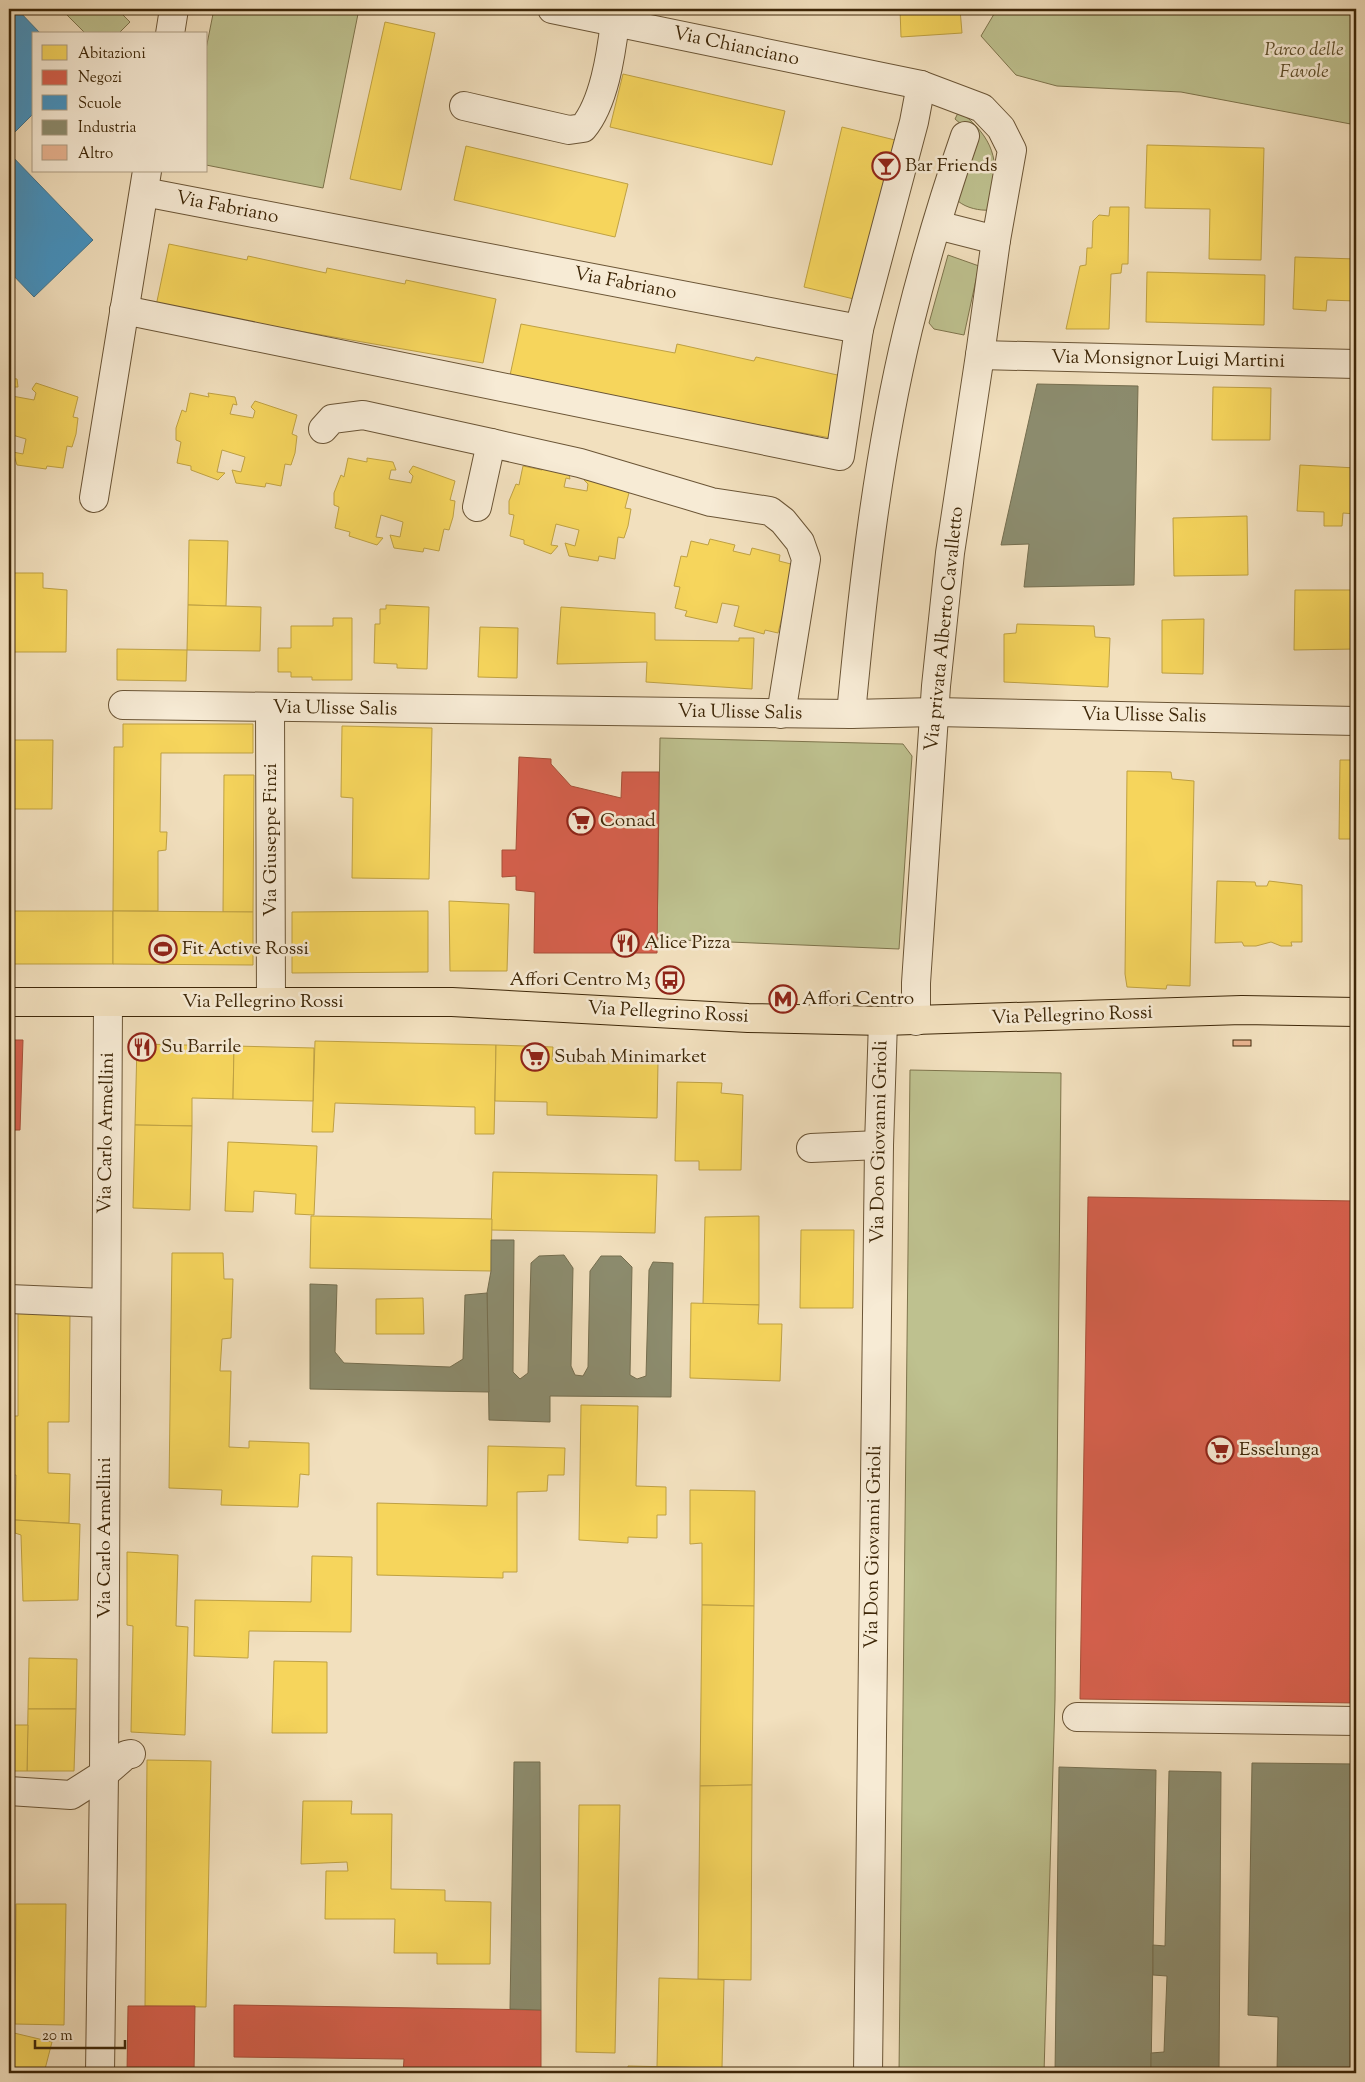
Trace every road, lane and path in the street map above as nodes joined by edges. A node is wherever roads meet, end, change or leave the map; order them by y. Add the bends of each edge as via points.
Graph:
1 (174, 9) edge
2 (552, 9) edge
3 (615, 22) junction
4 (170, 32) edge
5 (921, 86) junction
6 (464, 106) dead end
7 (965, 136) dead end
8 (145, 182) edge
9 (937, 225) junction
10 (996, 240) junction
11 (124, 310) junction
12 (859, 329) junction
13 (980, 355) junction
14 (1356, 364) edge
15 (323, 429) dead end
16 (492, 443) junction
17 (94, 498) dead end
18 (478, 507) dead end
19 (123, 705) dead end
20 (270, 708) junction
21 (935, 712) junction
22 (781, 714) junction
23 (851, 714) junction
24 (1356, 721) edge
25 (271, 1001) junction
26 (9, 1002) edge
27 (108, 1003) junction
28 (1356, 1012) edge
29 (883, 1021) junction
30 (916, 1021) junction
31 (879, 1145) junction
32 (811, 1148) dead end
33 (9, 1299) edge
34 (105, 1303) junction
35 (1077, 1717) dead end
36 (1356, 1721) edge
37 (131, 1754) dead end
38 (104, 1774) junction
39 (9, 1791) edge
40 (100, 2073) edge
41 (868, 2073) edge

1 - 4 street
2 - 3 street, Via Chianciano
3 - 5 street, Via Chianciano
3 - 6 street via 595,111 583,128 570,130
5 - 10 street, Via privata Alberto Cavalletto via 982,108 1001,128 1012,150
5 - 12 street
7 - 9 street
8 - 11 street, Via Fabriano
8 - 12 street, Via Fabriano
9 - 10 street
9 - 23 street via 908,330 894,399 869,551
10 - 13 street, Via privata Alberto Cavalletto
11 - 12 street via 840,456
11 - 17 street, Via Fabriano
13 - 14 street, Via Monsignor Luigi Martini
13 - 21 street, Via privata Alberto Cavalletto via 950,553
15 - 16 street via 332,419 364,415
16 - 18 street
16 - 22 street via 580,463 711,502 770,511 783,521 800,542 806,559
19 - 20 street, Via Ulisse Salis
20 - 22 street, Via Ulisse Salis
20 - 25 street, Via Giuseppe Finzi
21 - 23 street, Via Ulisse Salis
21 - 24 street, Via Ulisse Salis
21 - 30 street, Via privata Alberto Cavalletto
22 - 23 street, Via Ulisse Salis
25 - 27 main road, Via Pellegrino Rossi
25 - 29 main road, Via Pellegrino Rossi via 461,1002 748,1018
26 - 27 main road, Via Pellegrino Rossi
27 - 34 street, Via Carlo Armellini
28 - 30 main road, Via Pellegrino Rossi via 1222,1010
29 - 30 main road, Via Pellegrino Rossi
29 - 31 street, Via Don Giovanni Grioli
31 - 32 street
31 - 41 street, Via Don Giovanni Grioli
33 - 34 street
34 - 38 street, Via Carlo Armellini
35 - 36 street
37 - 38 street
38 - 39 street via 71,1795
38 - 40 street, Via Carlo Armellini

